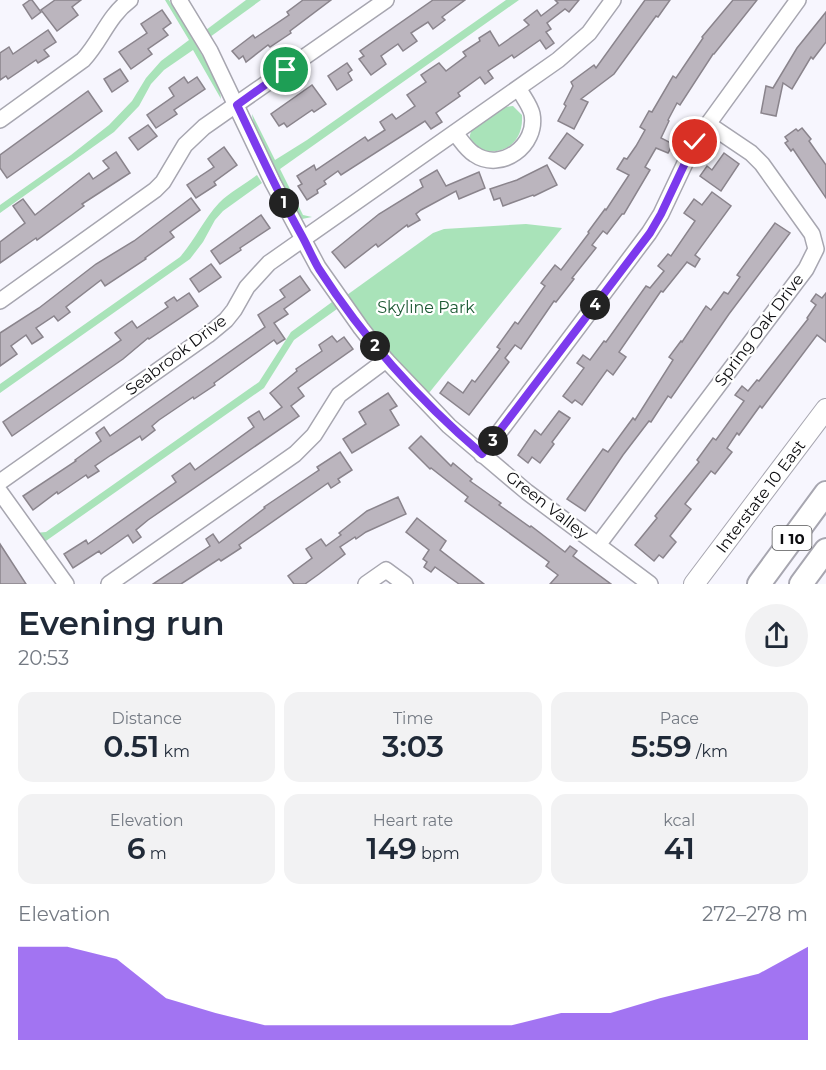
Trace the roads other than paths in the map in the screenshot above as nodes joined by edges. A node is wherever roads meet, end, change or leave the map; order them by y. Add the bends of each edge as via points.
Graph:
1 (130, 0) edge
2 (179, 0) edge
3 (386, 0) edge
4 (613, 0) edge
5 (798, 0) edge
6 (519, 89) junction
7 (237, 105) junction
8 (0, 120) edge
9 (708, 124) junction
10 (455, 133) junction
11 (303, 238) junction
12 (0, 300) edge
13 (386, 360) junction
14 (826, 409) edge
15 (482, 454) junction
16 (0, 482) edge
17 (0, 492) edge
18 (826, 493) edge
19 (598, 545) junction
20 (822, 556) edge
21 (640, 581) edge
22 (66, 584) edge
23 (109, 584) edge
24 (366, 584) edge
25 (405, 584) edge
26 (694, 584) edge
27 (759, 584) edge
28 (801, 584) edge

1 - 8 street via 110,19 83,60
2 - 7 street, Green Valley
3 - 7 street
4 - 6 street, Seabrook Drive via 575,47
5 - 9 street
6 - 10 street, Seabrook Drive
6 - 10 street via 530,109 532,125 530,137 516,153 500,160 486,159 472,153
7 - 11 street, Green Valley
7 - 12 street via 193,137 155,190
9 - 15 street via 695,142 650,233
9 - 19 street, Spring Oak Drive via 762,164 812,234 816,249 806,269
10 - 11 street, Seabrook Drive
11 - 13 street, Green Valley via 318,267
11 - 16 street, Seabrook Drive via 258,273 218,328
13 - 15 street, Green Valley
13 - 23 street via 339,395 314,435 296,454
14 - 26 main road, Interstate 10 East
15 - 19 street, Green Valley
17 - 22 street
18 - 27 highway, I 10
19 - 21 street, Green Valley
20 - 28 highway, I 10
24 - 25 street via 386,570

